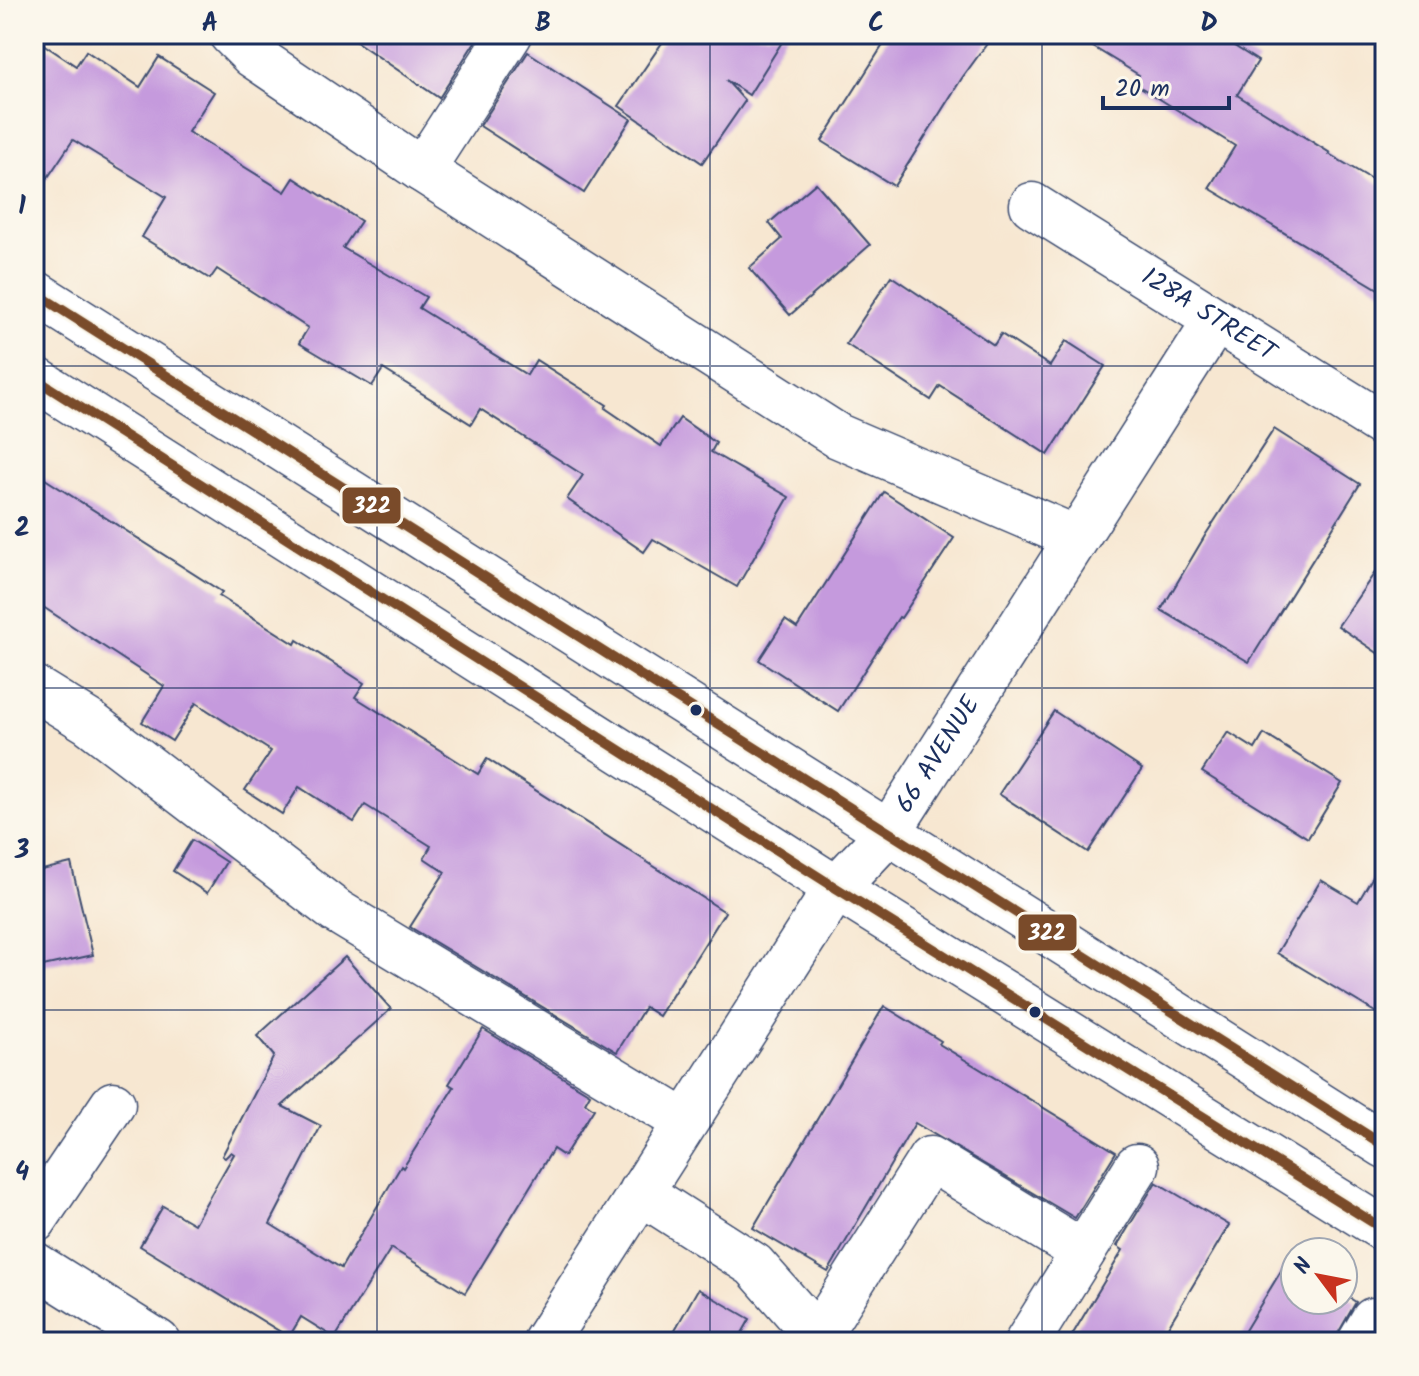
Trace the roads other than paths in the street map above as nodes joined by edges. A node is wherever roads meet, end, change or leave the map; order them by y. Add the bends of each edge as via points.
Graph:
1 (231, 34) edge
2 (510, 34) edge
3 (422, 170) junction
4 (1032, 205) dead end
5 (34, 292) edge
6 (1216, 320) junction
7 (34, 378) edge
8 (1385, 426) edge
9 (1076, 538) junction
10 (34, 688) edge
11 (889, 832) junction
12 (836, 888) junction
13 (113, 1104) dead end
14 (685, 1122) junction
15 (1385, 1146) edge
16 (1137, 1166) dead end
17 (640, 1192) junction
18 (34, 1221) edge
19 (1385, 1230) edge
20 (1083, 1252) junction
21 (34, 1264) edge
22 (819, 1340) edge
23 (158, 1342) edge
24 (545, 1342) edge
25 (1027, 1342) edge

1 - 3 main road via 252,55
2 - 3 main road
3 - 9 main road via 838,436
4 - 6 main road, 128A STREET
5 - 11 main road
6 - 8 main road, 128A STREET
6 - 9 main road, 66 AVENUE
7 - 12 main road
9 - 11 main road, 66 AVENUE
10 - 14 main road via 89,722 336,911
11 - 12 main road, 66 AVENUE
11 - 15 main road
12 - 14 main road, 66 AVENUE
12 - 19 main road
13 - 18 main road
14 - 17 main road, 66 AVENUE
16 - 20 main road
17 - 22 main road via 754,1265
17 - 24 main road, 66 AVENUE
20 - 22 main road via 930,1159
20 - 25 main road
21 - 23 main road

